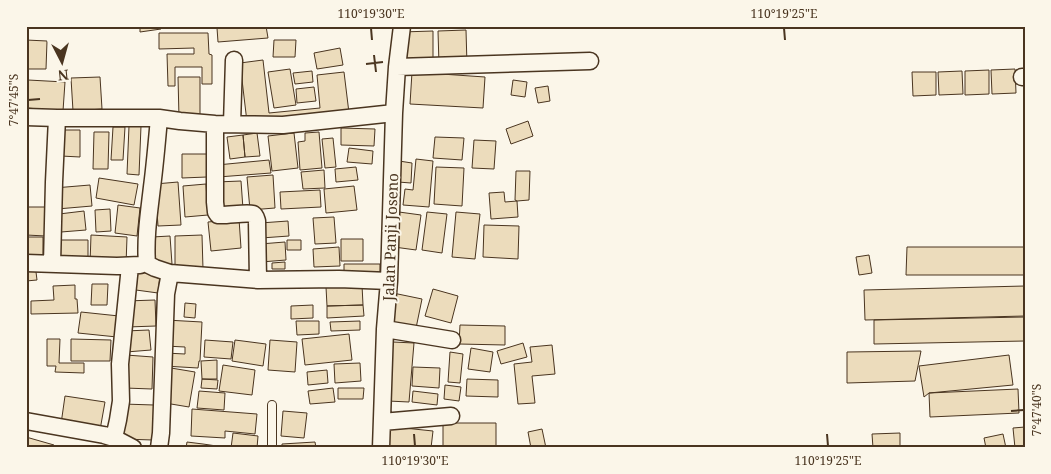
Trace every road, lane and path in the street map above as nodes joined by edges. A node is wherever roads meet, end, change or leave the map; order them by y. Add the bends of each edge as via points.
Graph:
1 (402, 26) edge
2 (234, 60) dead end
3 (590, 61) dead end
4 (397, 66) junction
5 (394, 113) junction
6 (26, 117) edge
7 (57, 118) junction
8 (165, 119) junction
9 (215, 124) junction
10 (232, 124) junction
11 (26, 262) edge
12 (52, 264) junction
13 (148, 264) junction
14 (130, 266) junction
15 (170, 273) junction
16 (258, 280) junction
17 (389, 281) junction
18 (385, 330) junction
19 (452, 340) dead end
20 (272, 405) dead end
21 (451, 416) dead end
22 (26, 421) edge
23 (382, 422) junction
24 (107, 440) edge
25 (133, 448) edge
26 (159, 448) edge
27 (272, 448) edge
28 (381, 448) edge

1 - 4 street, Jalan Panji Joseno
2 - 10 street
3 - 4 street
4 - 5 street, Jalan Panji Joseno
5 - 10 street via 283,125
5 - 17 street, Jalan Panji Joseno
6 - 7 street
7 - 8 street
7 - 12 street
8 - 9 street
8 - 13 street via 155,164 146,239
9 - 10 street
9 - 16 street via 216,212 218,215 256,216
11 - 12 street
12 - 14 street
13 - 14 street
13 - 15 street
14 - 24 street via 118,420
15 - 16 street
15 - 26 street via 166,294
16 - 17 street
17 - 18 street, Jalan Panji Joseno
18 - 19 street
18 - 23 street, Jalan Panji Joseno
20 - 27 lane
21 - 23 street
22 - 24 street
23 - 28 street, Jalan Panji Joseno
24 - 25 street

